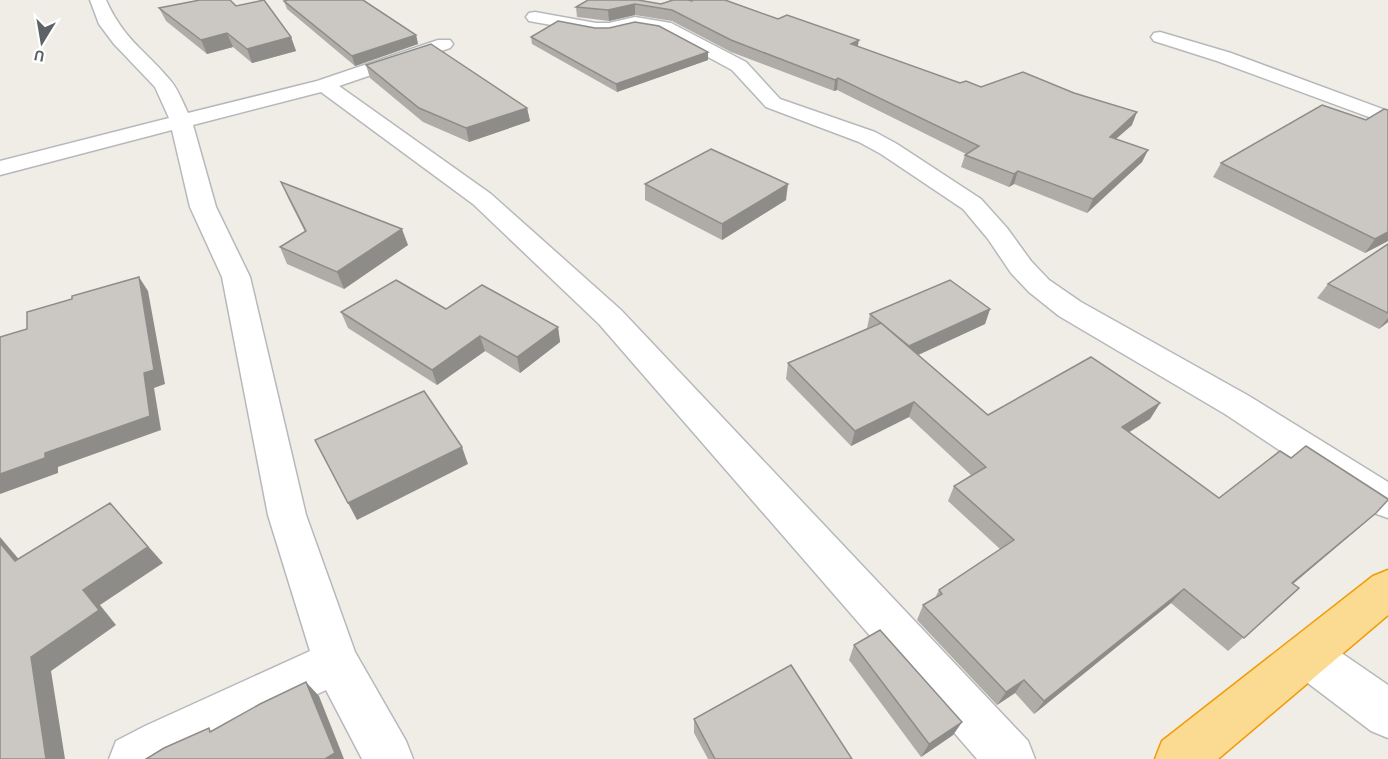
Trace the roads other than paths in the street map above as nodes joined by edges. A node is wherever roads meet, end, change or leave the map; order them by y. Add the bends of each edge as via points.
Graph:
1 (98, 0) edge
2 (535, 17) dead end
3 (1160, 37) dead end
4 (444, 44) dead end
5 (324, 85) junction
6 (1388, 118) edge
7 (181, 121) junction
8 (0, 168) edge
9 (1388, 502) edge
10 (1388, 589) edge
11 (1308, 656) junction
12 (336, 662) junction
13 (1388, 714) edge
14 (134, 759) edge
15 (388, 759) edge
16 (1010, 759) edge
17 (1180, 759) edge

1 - 7 street via 120,40 164,85
2 - 9 street via 597,28 634,22 664,27 739,66 773,103 889,149 972,204 1021,267 1070,309 1237,405
3 - 6 street
4 - 5 street
5 - 7 street
5 - 16 street via 482,199 609,317
7 - 8 street
7 - 12 street via 203,207 236,277 287,514
10 - 11 highway
11 - 13 street
11 - 17 highway
12 - 14 street
12 - 15 street

